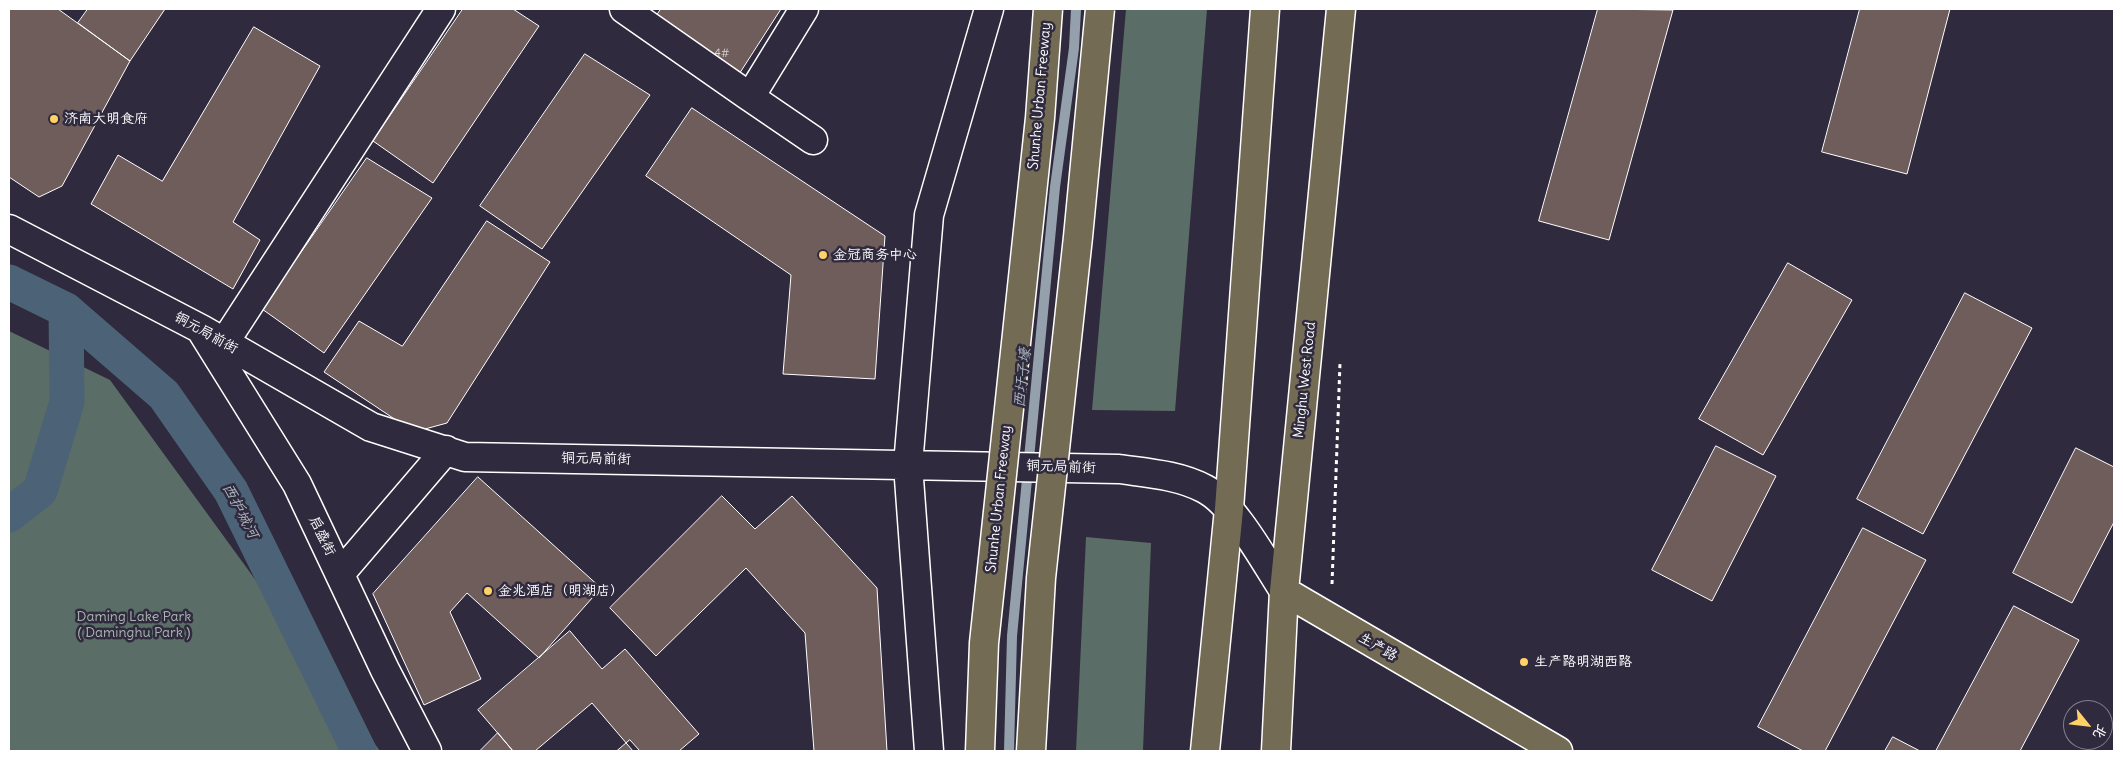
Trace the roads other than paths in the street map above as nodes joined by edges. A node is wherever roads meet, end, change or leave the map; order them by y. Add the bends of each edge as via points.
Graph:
1 (441, 9) edge
2 (624, 9) edge
3 (804, 9) edge
4 (989, 9) edge
5 (1048, 9) edge
6 (1100, 9) edge
7 (1265, 9) edge
8 (1341, 9) edge
9 (750, 97) junction
10 (813, 140) dead end
11 (9, 229) edge
12 (201, 329) junction
13 (224, 343) junction
14 (446, 450) junction
15 (908, 465) junction
16 (1229, 509) junction
17 (340, 574) junction
18 (1284, 591) junction
19 (427, 751) edge
20 (929, 751) edge
21 (980, 751) edge
22 (1031, 751) edge
23 (1204, 751) edge
24 (1276, 751) edge
25 (1558, 751) edge

1 - 13 street
2 - 9 street
3 - 9 street
4 - 15 street via 929,214
5 - 21 main road, Shunhe Urban Freeway, bridge via 1040,118 984,643
6 - 22 main road, bridge via 1041,578
7 - 16 main road
8 - 18 main road, Minghu West Road
9 - 10 street
11 - 12 street, 铜元局前街
12 - 13 street, 铜元局前街
12 - 17 street, 启盛街 via 297,484
13 - 14 street, 铜元局前街 via 371,427
14 - 15 street, 铜元局前街 via 465,456
14 - 17 street
15 - 16 street, 铜元局前街, bridge via 1119,469 1176,478 1206,489
15 - 20 street
16 - 18 street, 生产路
16 - 23 main road
17 - 19 street, 启盛街
18 - 24 main road, Minghu West Road
18 - 25 main road, 生产路

